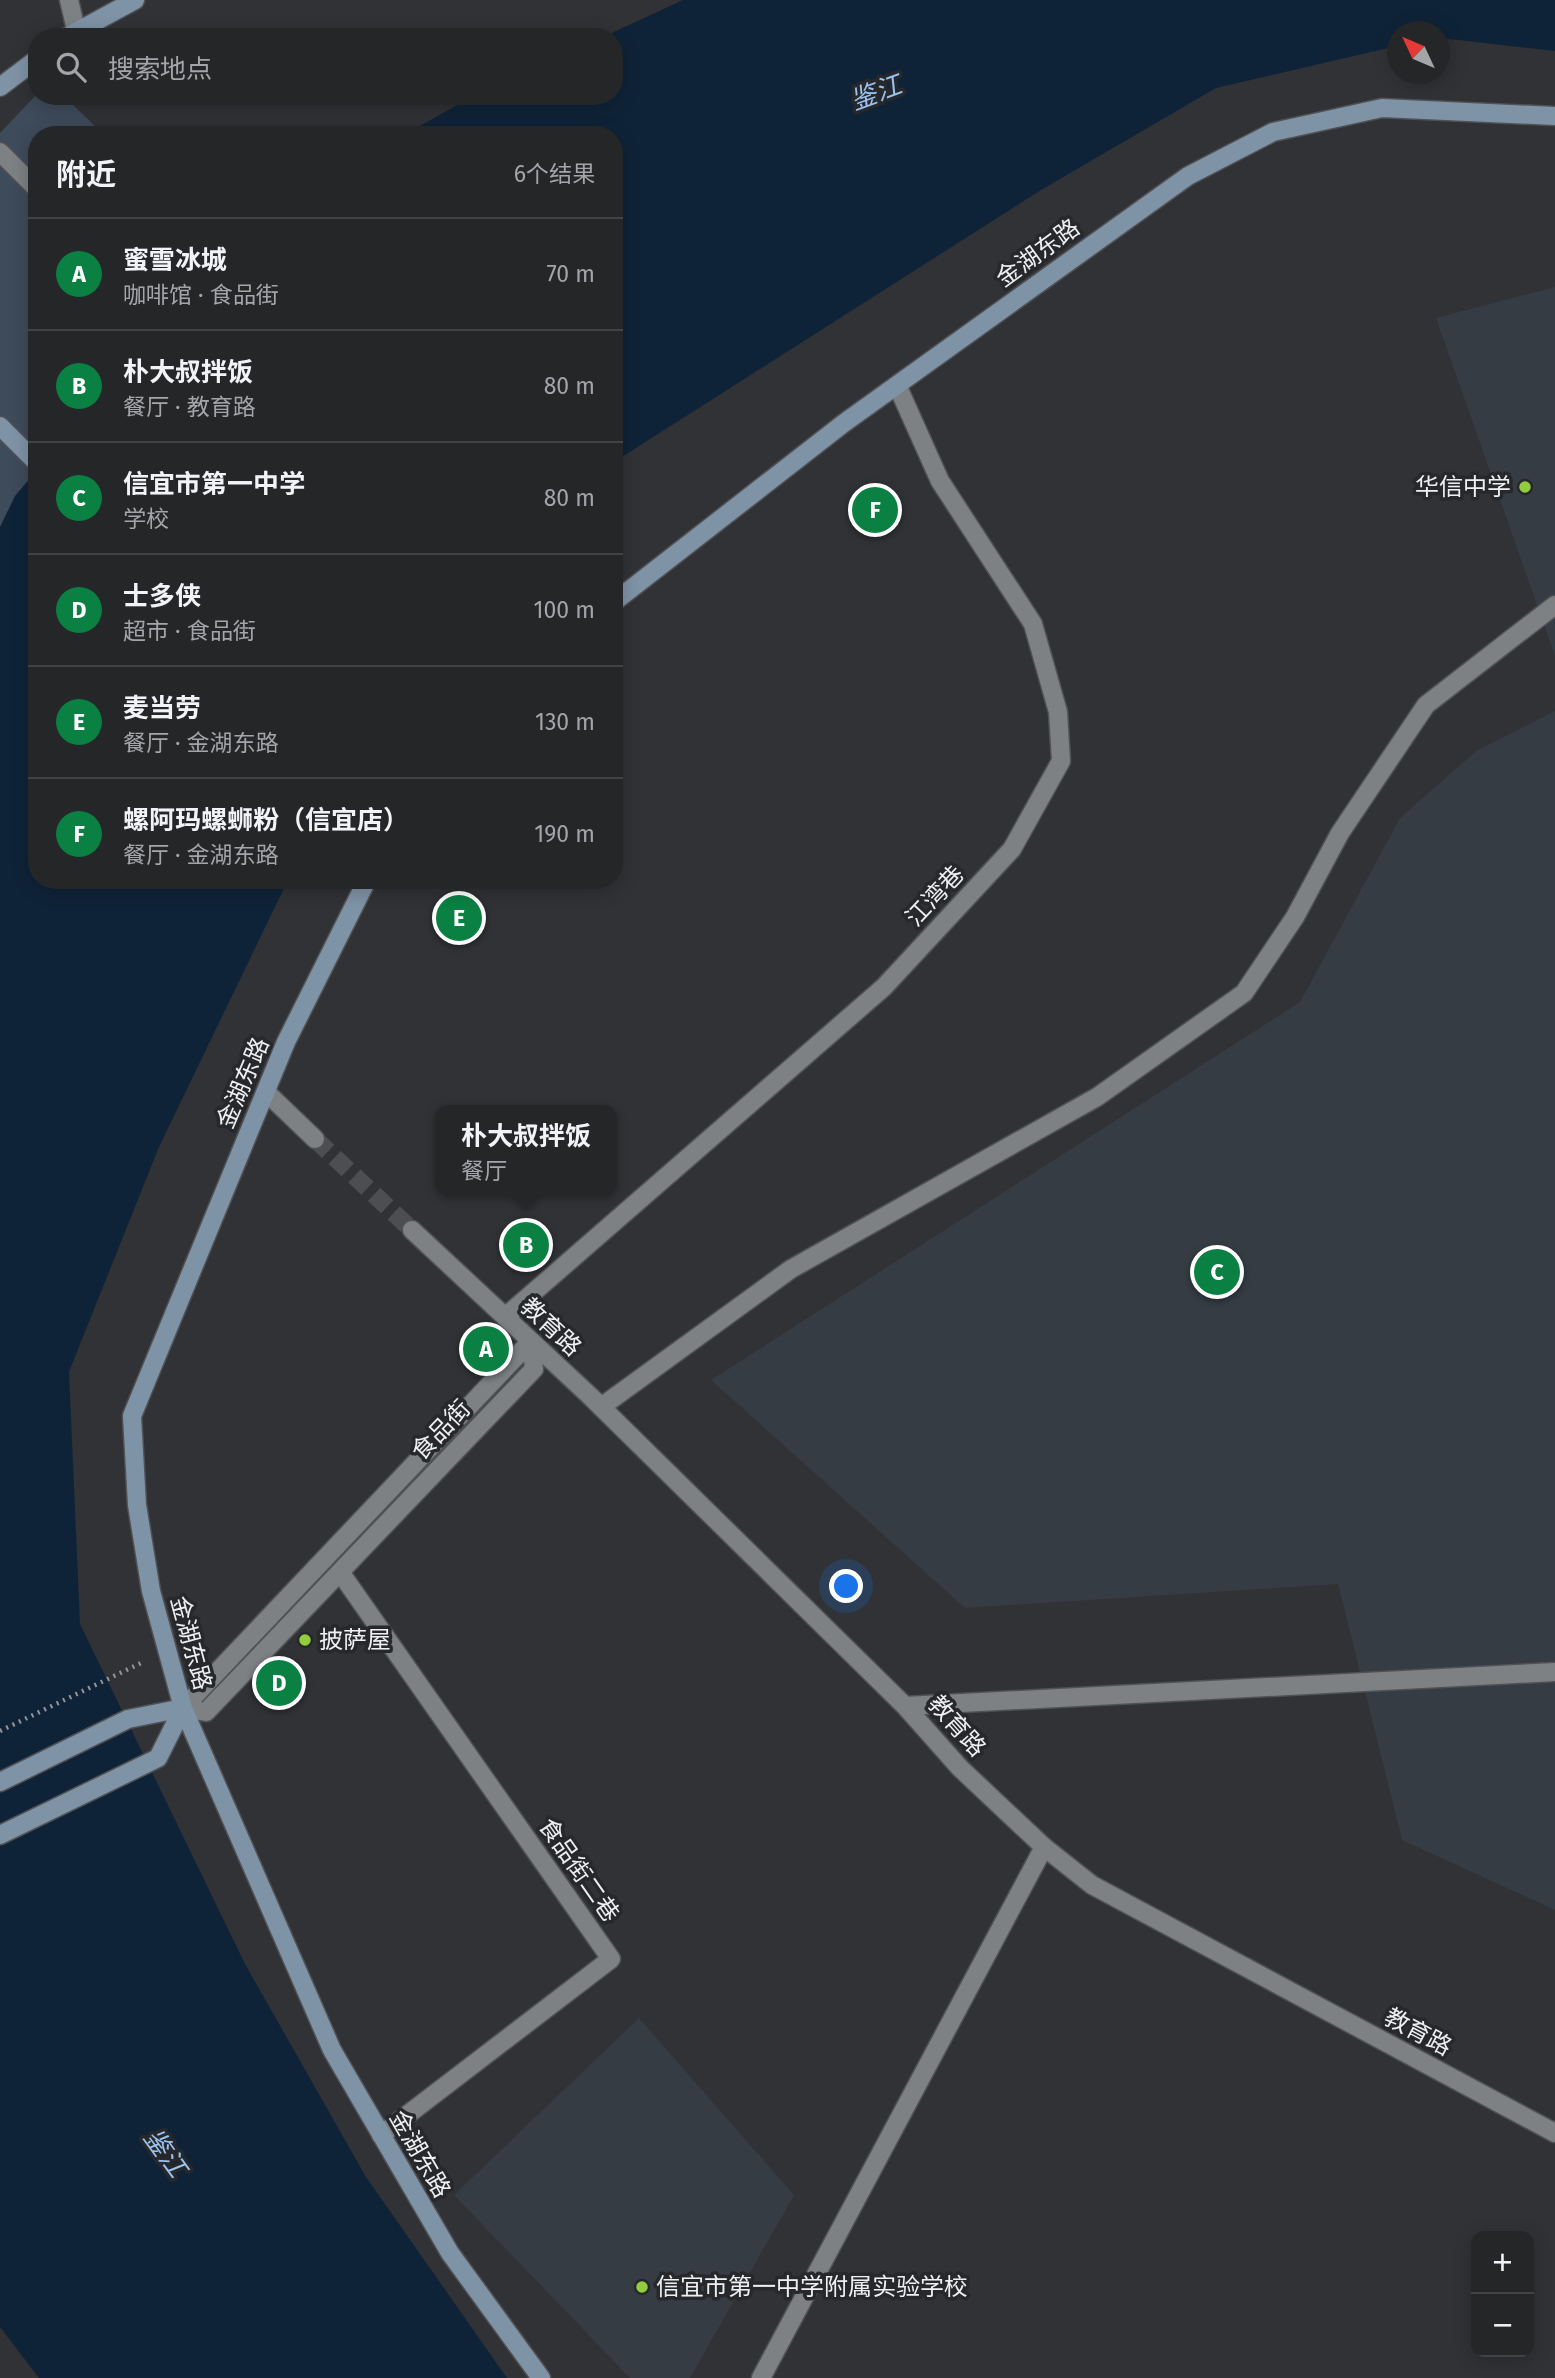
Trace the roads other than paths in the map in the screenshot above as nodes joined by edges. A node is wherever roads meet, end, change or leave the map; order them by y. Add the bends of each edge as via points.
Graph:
1 (69, 0) edge
2 (135, 0) edge
3 (71, 28) edge
4 (83, 28) edge
5 (28, 67) edge
6 (0, 87) edge
7 (1555, 116) edge
8 (0, 152) edge
9 (28, 180) edge
10 (897, 385) junction
11 (0, 426) edge
12 (28, 454) edge
13 (623, 595) edge
14 (1555, 605) edge
15 (362, 889) edge
16 (265, 1092) junction
17 (315, 1139) tunnel mouth
18 (412, 1230) tunnel mouth
19 (505, 1317) junction
20 (531, 1341) junction
21 (601, 1407) junction
22 (340, 1572) junction
23 (1555, 1672) edge
24 (905, 1706) junction
25 (183, 1708) junction
26 (0, 1782) edge
27 (0, 1835) edge
28 (1044, 1847) junction
29 (1555, 2133) edge
30 (382, 2135) junction
31 (541, 2378) edge
32 (761, 2378) edge

1 - 3 street
2 - 4 main road
5 - 6 main road
7 - 10 main road, 金湖东路 via 1382,108 1273,132 1188,176
8 - 9 street
10 - 13 main road, 金湖东路
10 - 19 street, 江湾巷 via 940,481 1033,624 1058,712 1061,761 1012,849 884,988
11 - 12 main road
14 - 21 street via 1426,705 1340,833 1295,917 1244,993 1097,1097 791,1269
15 - 16 main road, 金湖东路
16 - 17 street
16 - 25 main road, 金湖东路 via 132,1416 136,1505 151,1591
18 - 19 street, 教育路
19 - 20 street, 教育路
20 - 21 street, 教育路
20 - 22 street, 食品街 via 534,1369
20 - 25 street, 食品街
21 - 24 street, 教育路
22 - 25 street, 食品街 via 206,1712
22 - 30 street, 食品街二巷 via 611,1959
23 - 24 street
24 - 28 street, 教育路 via 960,1768
25 - 26 main road via 128,1719
25 - 27 main road via 158,1758
25 - 30 main road, 金湖东路 via 332,2050
28 - 29 street, 教育路 via 1092,1885
28 - 32 street
30 - 31 main road, 金湖东路 via 450,2253

